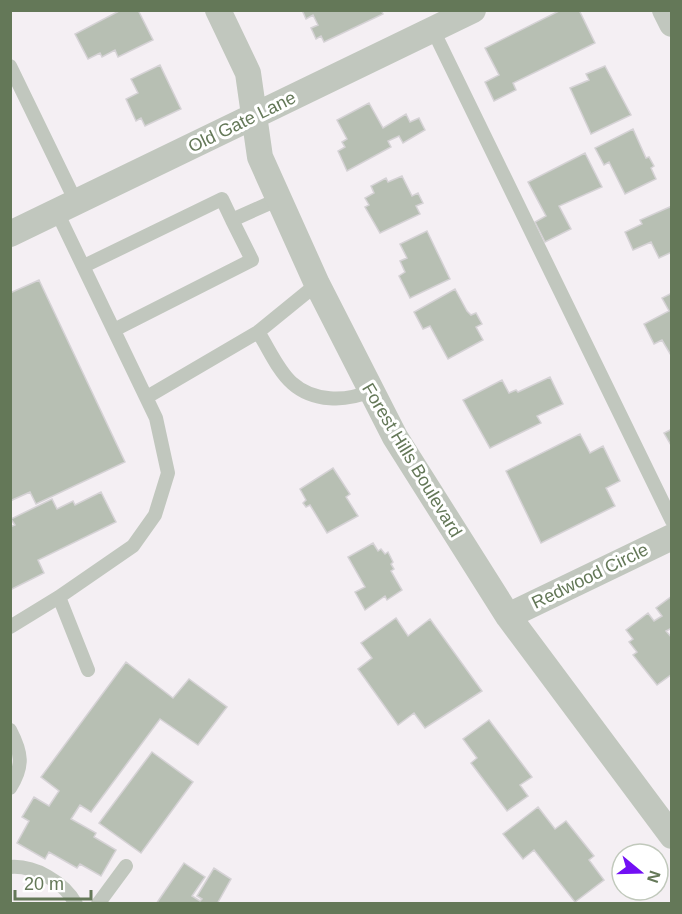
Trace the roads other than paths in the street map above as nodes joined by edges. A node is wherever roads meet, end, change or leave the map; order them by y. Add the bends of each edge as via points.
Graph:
1 (218, 10) edge
2 (665, 10) edge
3 (462, 13) edge
4 (672, 24) edge
5 (433, 30) junction
6 (10, 66) edge
7 (254, 116) junction
8 (279, 199) junction
9 (67, 207) junction
10 (232, 220) junction
11 (10, 234) edge
12 (84, 266) junction
13 (317, 284) junction
14 (114, 330) junction
15 (258, 332) junction
16 (370, 391) junction
17 (147, 397) junction
18 (672, 521) edge
19 (672, 537) edge
20 (59, 597) junction
21 (508, 616) junction
22 (10, 627) edge
23 (88, 670) dead end
24 (10, 730) edge
25 (10, 788) edge
26 (672, 836) edge
27 (126, 866) dead end
28 (10, 867) edge
29 (76, 903) edge
30 (98, 903) edge

1 - 7 street, Forest Hills Boulevard via 248,73
2 - 4 street
3 - 5 street, Old Gate Lane
5 - 7 street, Old Gate Lane
5 - 18 lane
6 - 9 lane
7 - 8 street, Forest Hills Boulevard via 261,158
7 - 9 street, Old Gate Lane
8 - 10 lane
8 - 13 street, Forest Hills Boulevard
9 - 11 street, Old Gate Lane
9 - 12 lane
10 - 12 lane via 222,200
10 - 14 lane via 252,260
12 - 14 lane
13 - 15 lane
13 - 16 street, Forest Hills Boulevard
14 - 17 lane
15 - 16 lane via 291,382 307,391 328,399 352,399
15 - 17 lane
16 - 21 street, Forest Hills Boulevard
17 - 20 lane via 156,418 168,473 155,515 133,546
19 - 21 street, Redwood Circle
20 - 22 lane
20 - 23 lane
21 - 26 street, Forest Hills Boulevard
24 - 25 lane via 18,746 20,771
27 - 30 lane
28 - 29 lane via 21,866 45,874

